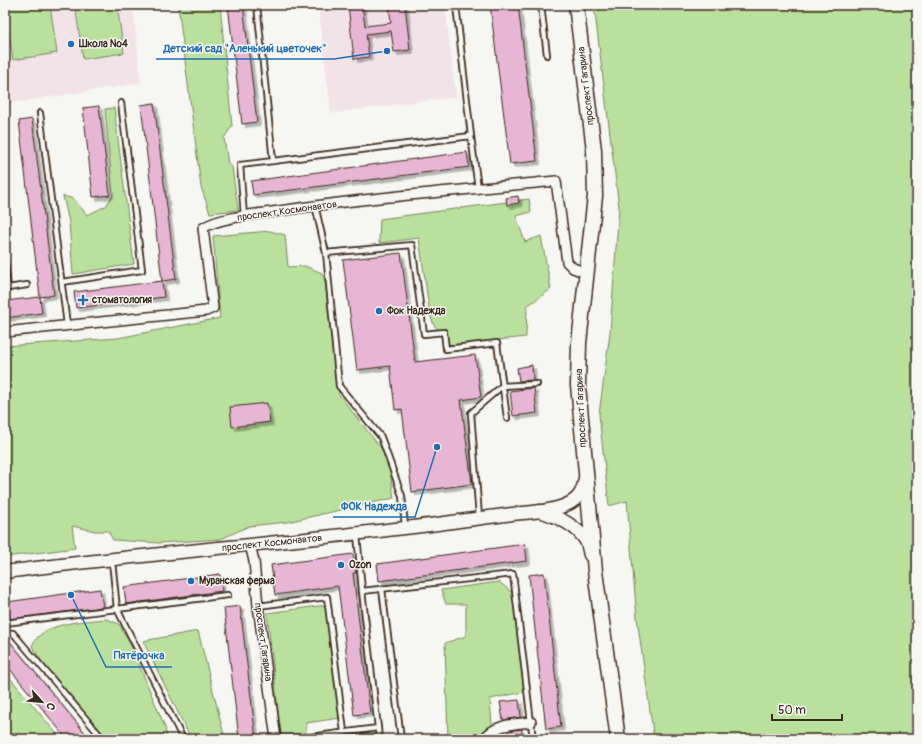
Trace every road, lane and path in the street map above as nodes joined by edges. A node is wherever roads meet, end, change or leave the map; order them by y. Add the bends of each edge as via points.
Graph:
1 (257, 5) edge
2 (456, 5) edge
3 (541, 5) edge
4 (576, 5) edge
5 (546, 55) dead end
6 (121, 103) dead end
7 (40, 113) dead end
8 (470, 136) junction
9 (272, 161) junction
10 (478, 188) junction
11 (315, 205) junction
12 (244, 216) junction
13 (326, 253) junction
14 (5, 263) edge
15 (587, 273) junction
16 (62, 282) junction
17 (27, 285) dead end
18 (7, 288) edge
19 (67, 325) junction
20 (5, 332) edge
21 (537, 384) dead end
22 (502, 386) junction
23 (507, 418) dead end
24 (586, 475) junction
25 (540, 512) junction
26 (479, 518) junction
27 (406, 528) junction
28 (357, 534) junction
29 (250, 545) junction
30 (111, 559) junction
31 (595, 571) junction
32 (5, 572) edge
33 (382, 589) junction
34 (362, 591) junction
35 (228, 595) dead end
36 (258, 606) junction
37 (117, 609) junction
38 (5, 623) edge
39 (5, 633) edge
40 (531, 722) junction
41 (378, 728) junction
42 (344, 732) junction
43 (103, 739) edge
44 (183, 739) edge
45 (276, 739) edge
46 (295, 739) edge
47 (380, 739) edge
48 (401, 739) edge
49 (484, 739) edge
50 (533, 739) edge
51 (618, 739) edge

1 - 9 lane
2 - 8 lane
3 - 5 lane
4 - 15 main road, проспект Гагарина via 594,150 595,196
6 - 16 lane via 142,270
7 - 16 lane
8 - 9 lane
8 - 10 lane
9 - 12 lane via 240,165
10 - 11 street, проспект Космонавтов
10 - 15 street, проспект Космонавтов via 556,181 567,262 573,268
11 - 12 street, проспект Космонавтов
11 - 13 lane
12 - 19 street, проспект Космонавтов via 209,224 203,228 213,308 206,311
13 - 22 lane via 412,245 424,334 444,332 446,350 497,342
13 - 27 lane via 339,386 381,437 402,496
14 - 18 lane
15 - 24 main road, проспект Гагарина via 579,343 578,385
16 - 19 lane
17 - 18 lane
19 - 20 street, проспект Космонавтов
21 - 22 lane
22 - 23 lane
22 - 26 lane via 471,414
24 - 25 main road, проспект Космонавтов via 580,496 570,503
24 - 31 main road, проспект Гагарина
25 - 26 main road, проспект Космонавтов
25 - 31 main road via 553,516 577,530 587,542
26 - 27 main road, проспект Космонавтов
27 - 28 main road, проспект Космонавтов
28 - 29 main road, проспект Космонавтов
28 - 34 lane
29 - 30 main road, проспект Космонавтов
29 - 36 street, проспект Гагарина
30 - 32 main road, проспект Космонавтов
30 - 37 lane
31 - 51 main road, проспект Гагарина
33 - 34 lane
33 - 40 lane via 513,574
33 - 48 lane
34 - 41 lane
35 - 37 lane
36 - 42 lane via 327,597
36 - 45 street, проспект Гагарина
37 - 38 lane
37 - 44 lane
39 - 43 lane via 13,633
40 - 49 street via 500,727
40 - 50 lane
41 - 42 lane
41 - 47 lane
42 - 46 lane

